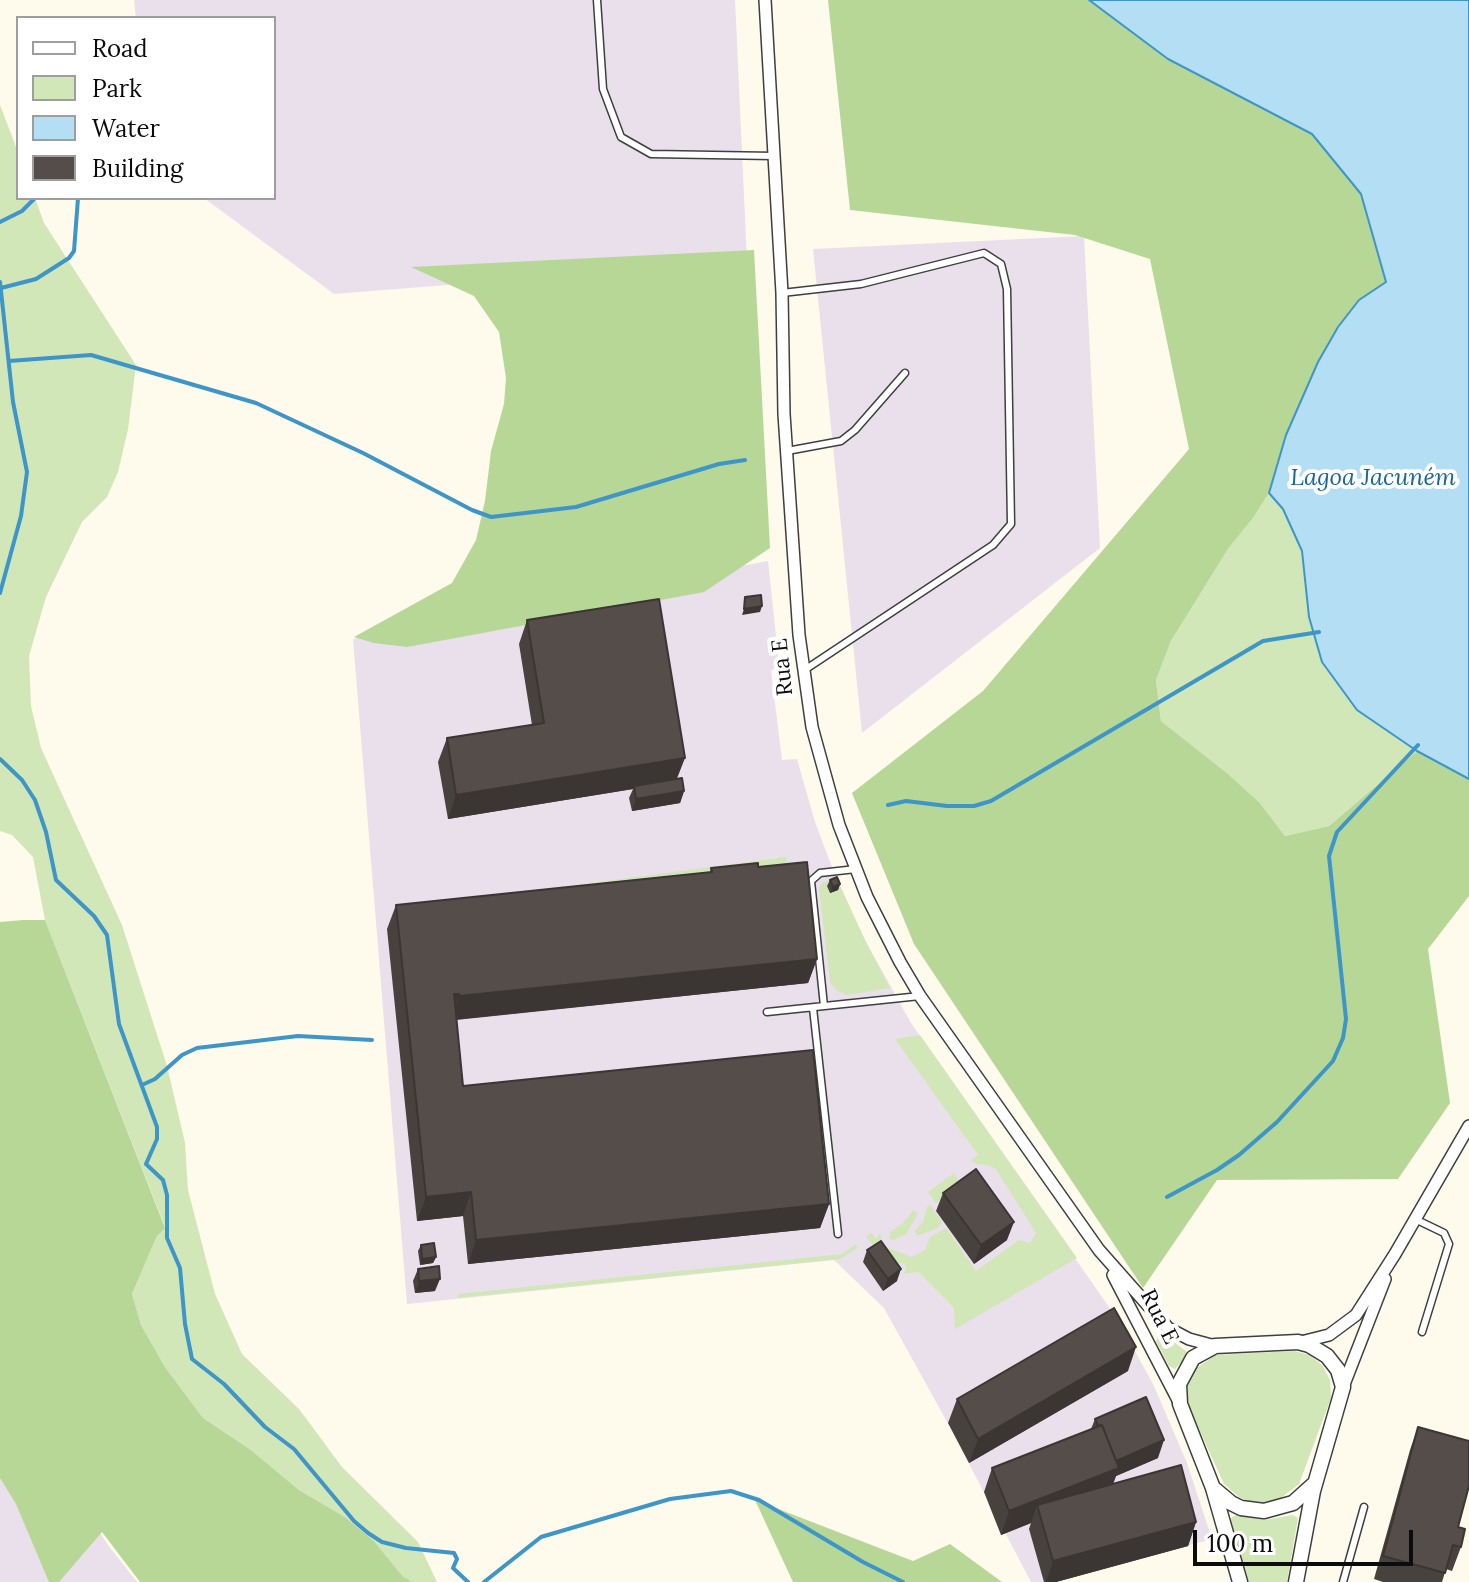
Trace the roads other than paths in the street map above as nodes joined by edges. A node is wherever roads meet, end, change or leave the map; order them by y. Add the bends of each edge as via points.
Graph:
1 (597, 0) edge
2 (765, 0) edge
3 (774, 156) junction
4 (782, 293) junction
5 (905, 373) dead end
6 (787, 451) junction
7 (803, 671) junction
8 (856, 869) junction
9 (920, 996) junction
10 (824, 1006) junction
11 (813, 1008) junction
12 (767, 1012) dead end
13 (1469, 1126) edge
14 (1415, 1219) junction
15 (838, 1234) dead end
16 (1099, 1250) junction
17 (1395, 1254) junction
18 (1422, 1332) dead end
19 (1298, 1342) junction
20 (1215, 1346) junction
21 (1343, 1387) junction
22 (1180, 1404) junction
23 (1315, 1483) junction
24 (1213, 1488) junction
25 (1364, 1507) dead end
26 (1240, 1582) edge
27 (1296, 1582) edge
28 (1343, 1582) edge

1 - 3 lane via 603,89 621,137 651,154
2 - 3 street, Rua E
3 - 4 street, Rua E
4 - 6 street, Rua E
4 - 7 lane via 861,284 984,253 1001,264 1007,289 1011,524 993,545
5 - 6 lane via 841,441
6 - 7 street, Rua E
7 - 8 street, Rua E via 827,786
8 - 9 street, Rua E
8 - 10 lane via 820,873 811,881
9 - 10 lane
9 - 16 street, Rua E
10 - 11 lane
11 - 12 lane
11 - 15 lane
13 - 14 street
14 - 17 street
14 - 18 lane via 1444,1233 1449,1244
16 - 20 street, Rua E via 1168,1328
16 - 22 street, Rua E
17 - 19 street via 1348,1323 1329,1335
17 - 21 street
19 - 20 street
19 - 21 street via 1327,1356
20 - 22 street via 1187,1365 1179,1384
21 - 23 street
22 - 24 street
23 - 24 street via 1293,1503 1264,1511 1241,1508
23 - 27 street
24 - 26 street
25 - 28 lane

